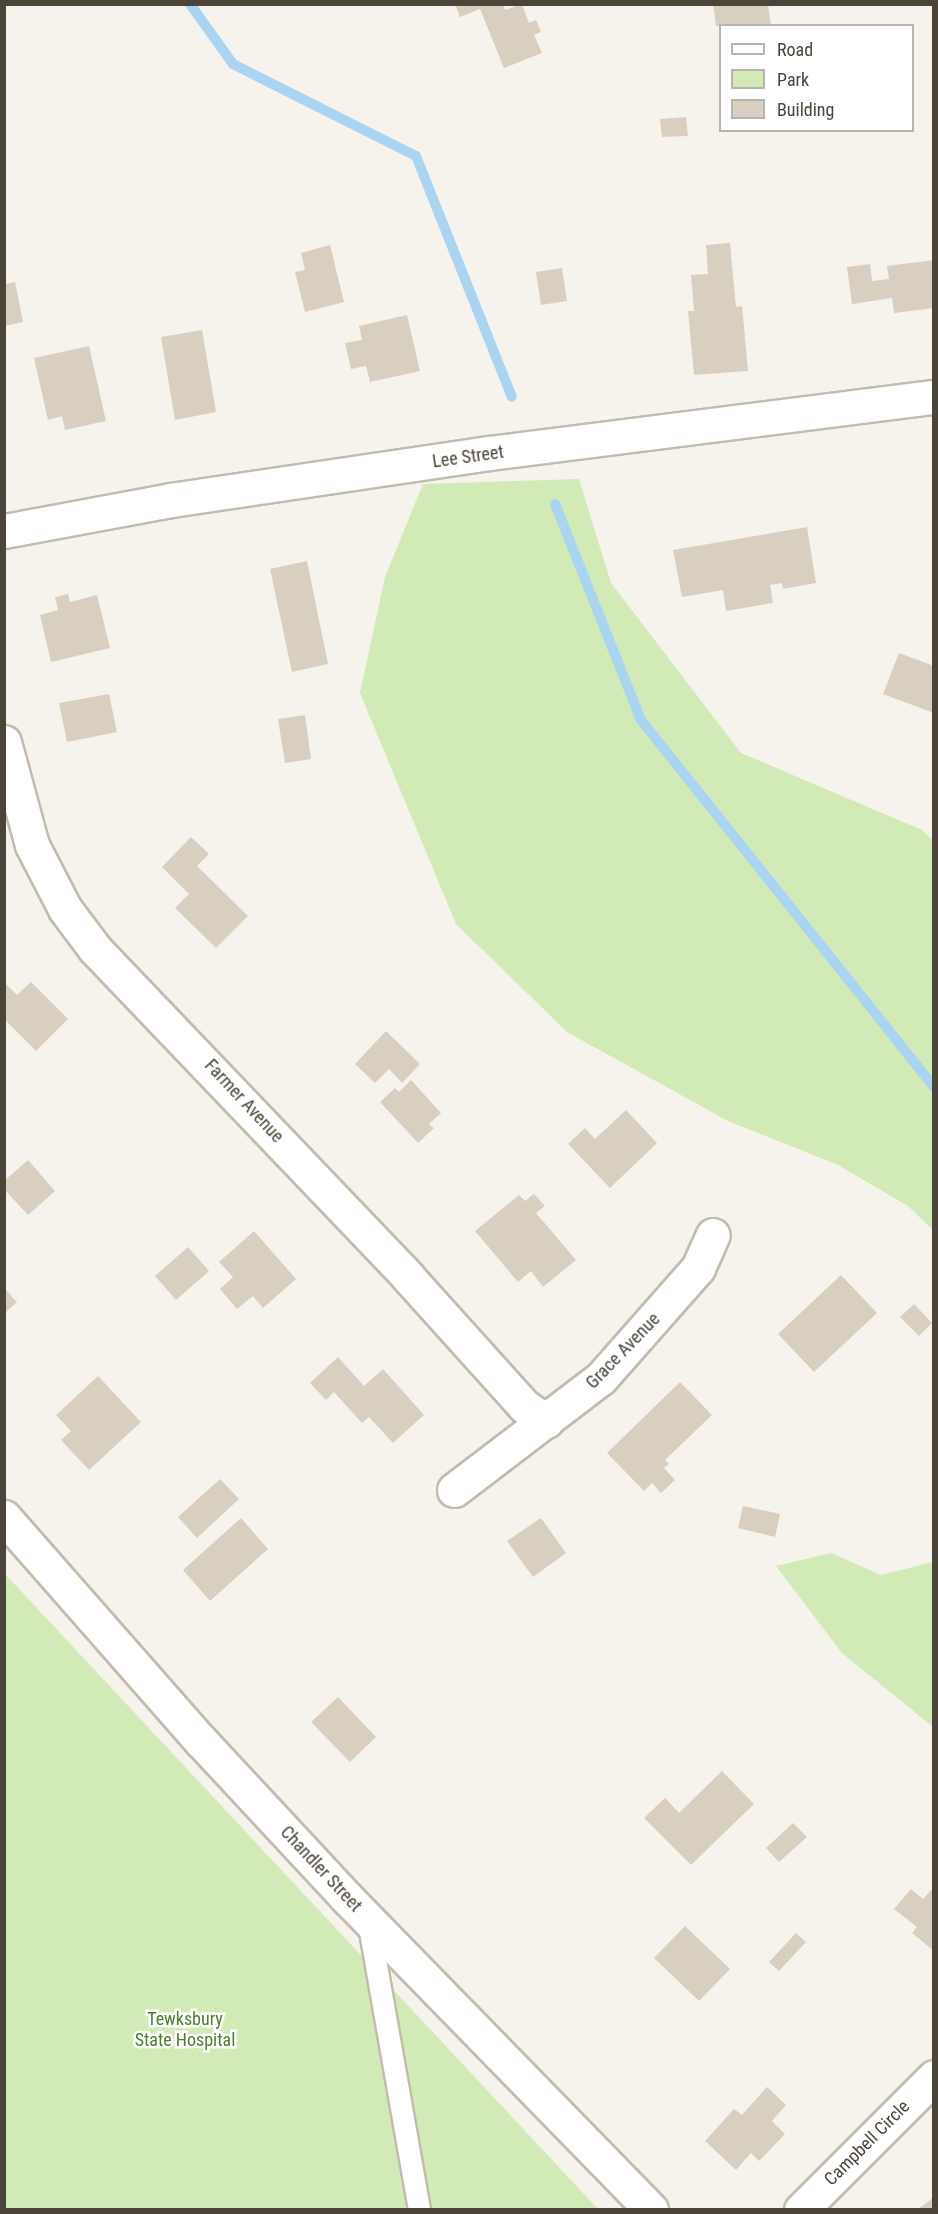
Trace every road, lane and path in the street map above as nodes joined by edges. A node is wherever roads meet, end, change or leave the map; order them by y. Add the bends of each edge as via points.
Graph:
1 (933, 397) edge
2 (4, 531) edge
3 (4, 742) edge
4 (713, 1235) dead end
5 (546, 1422) junction
6 (454, 1490) dead end
7 (4, 1517) edge
8 (368, 1919) junction
9 (933, 2077) edge
10 (419, 2210) edge
11 (651, 2210) edge
12 (801, 2210) edge

1 - 2 street, Lee Street via 489,453 171,500
3 - 5 street, Farmer Avenue via 32,845 65,909 96,949 375,1242 524,1406
4 - 5 street, Grace Avenue via 698,1268 661,1312 602,1377
5 - 6 street, Grace Avenue
7 - 8 street, Chandler Street via 201,1741
8 - 10 lane
8 - 11 street, Chandler Street
9 - 12 street, Campbell Circle

